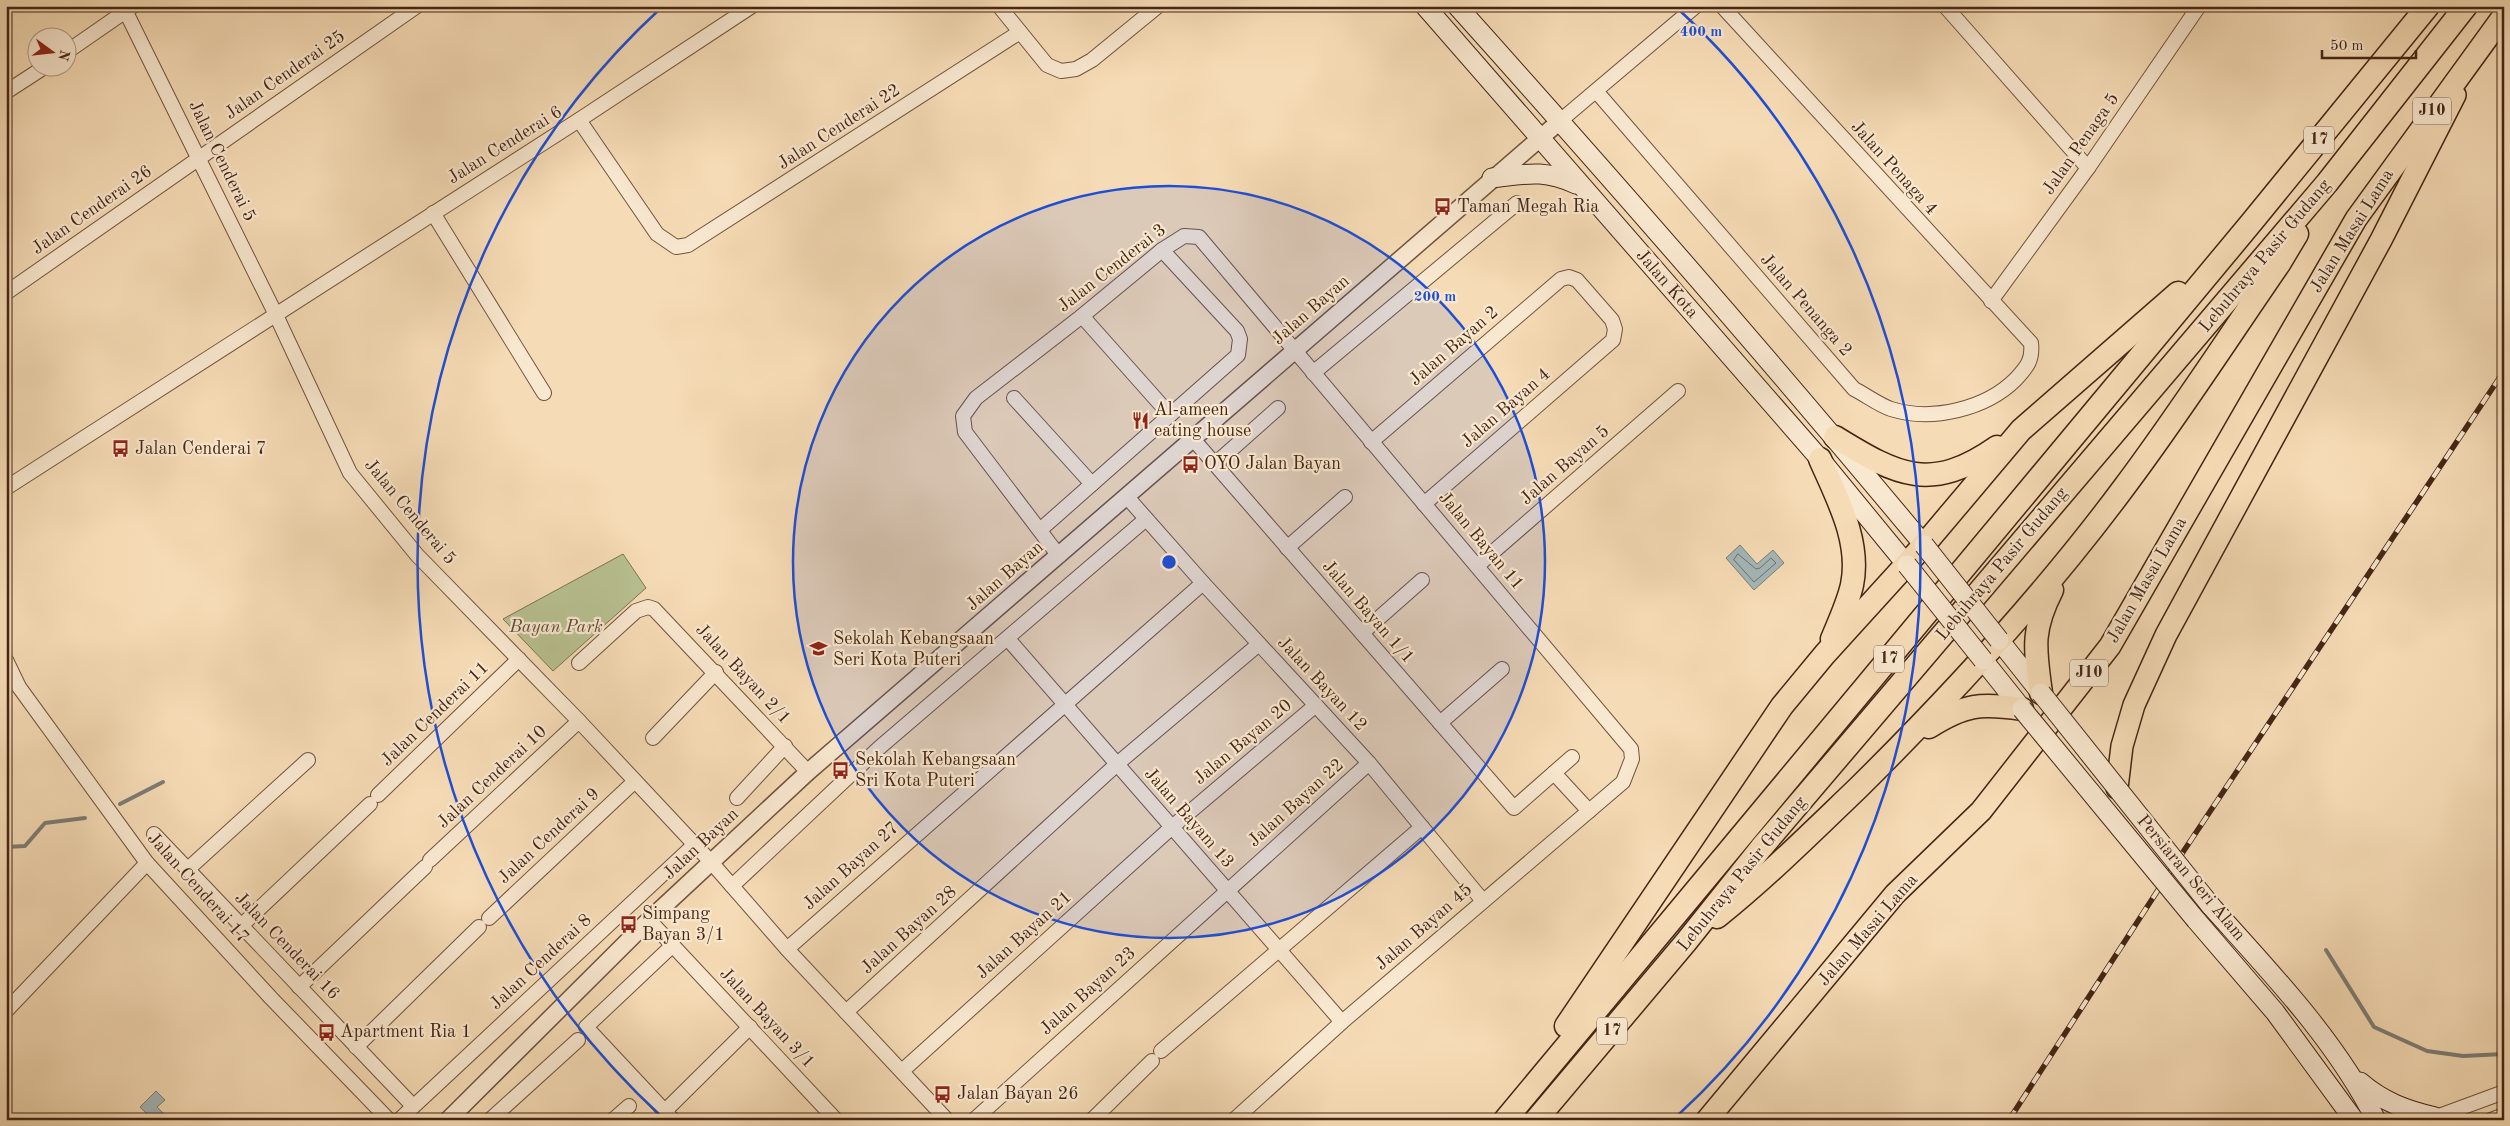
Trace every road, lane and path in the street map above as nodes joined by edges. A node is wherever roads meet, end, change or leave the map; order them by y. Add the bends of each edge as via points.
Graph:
1 (417, 6) edge
2 (752, 6) edge
3 (999, 6) edge
4 (1158, 6) edge
5 (1425, 6) edge
6 (1457, 6) edge
7 (1696, 6) edge
8 (1722, 6) edge
9 (1945, 6) edge
10 (2199, 6) edge
11 (2428, 6) edge
12 (2466, 6) edge
13 (127, 8) edge
14 (2504, 15) edge
15 (1020, 32) junction
16 (78, 44) edge
17 (2474, 54) junction
18 (28, 78) edge
19 (1596, 91) junction
20 (6, 92) edge
21 (579, 120) junction
22 (1560, 121) junction
23 (1540, 138) junction
24 (199, 157) junction
25 (2088, 168) junction
26 (2390, 169) junction
27 (1492, 178) junction
28 (2327, 183) junction
29 (2410, 185) junction
30 (1582, 186) junction
31 (1517, 203) dead end
32 (433, 213) junction
33 (2251, 223) junction
34 (1162, 250) junction
35 (1561, 278) joint
36 (6, 293) edge
37 (1991, 301) junction
38 (275, 313) junction
39 (1082, 316) junction
40 (1294, 351) junction
41 (2033, 356) joint
42 (1314, 373) junction
43 (1678, 391) dead end
44 (544, 393) dead end
45 (1014, 398) dead end
46 (1278, 408) dead end
47 (1170, 415) junction
48 (2022, 430) junction
49 (1835, 437) junction
50 (1193, 439) junction
51 (1371, 442) junction
52 (1820, 459) junction
53 (1215, 464) junction
54 (1092, 484) junction
55 (6, 488) edge
56 (1127, 497) junction
57 (1345, 497) dead end
58 (1424, 504) junction
59 (1146, 518) junction
60 (1040, 530) junction
61 (1924, 546) junction
62 (1287, 548) junction
63 (1059, 556) junction
64 (2066, 562) junction
65 (1907, 565) junction
66 (1477, 566) junction
67 (1422, 580) dead end
68 (1203, 583) junction
69 (1362, 633) junction
70 (1008, 639) junction
71 (1999, 640) junction
72 (1260, 644) junction
73 (1825, 654) junction
74 (519, 659) junction
75 (6, 660) edge
76 (1983, 660) junction
77 (580, 663) dead end
78 (1502, 669) dead end
79 (716, 672) junction
80 (2041, 693) junction
81 (1064, 703) junction
82 (1316, 705) junction
83 (2022, 709) junction
84 (579, 721) junction
85 (1440, 723) junction
86 (653, 738) dead end
87 (1902, 744) junction
88 (785, 746) junction
89 (1572, 757) dead end
90 (1632, 759) joint
91 (308, 760) dead end
92 (1369, 763) junction
93 (1117, 764) junction
94 (808, 772) junction
95 (1554, 773) junction
96 (635, 781) junction
97 (2116, 788) junction
98 (737, 798) dead end
99 (1589, 811) junction
100 (1172, 827) junction
101 (1422, 827) junction
102 (154, 834) dead end
103 (694, 845) junction
104 (710, 862) junction
105 (147, 863) junction
106 (188, 869) junction
107 (732, 886) junction
108 (1227, 891) junction
109 (1483, 901) junction
110 (649, 920) junction
111 (241, 926) junction
112 (1686, 942) junction
113 (673, 945) junction
114 (787, 949) junction
115 (1279, 950) junction
116 (299, 987) junction
117 (6, 1011) edge
118 (846, 1012) junction
119 (1342, 1022) junction
120 (750, 1027) junction
121 (578, 1040) dead end
122 (356, 1047) junction
123 (2346, 1070) junction
124 (902, 1071) junction
125 (2504, 1092) edge
126 (1526, 1093) junction
127 (413, 1106) junction
128 (629, 1106) dead end
129 (669, 1115) edge
130 (2504, 1115) edge
131 (830, 1117) edge
132 (2432, 1118) edge
133 (389, 1120) edge
134 (399, 1120) edge
135 (448, 1120) edge
136 (490, 1120) edge
137 (613, 1120) edge
138 (947, 1120) edge
139 (974, 1120) edge
140 (1092, 1120) edge
141 (1234, 1120) edge
142 (1505, 1120) edge
143 (1536, 1120) edge
144 (1707, 1120) edge
145 (2354, 1120) edge
146 (2376, 1120) edge
147 (2491, 1120) edge

1 - 24 street, Jalan Cenderai 25
2 - 21 street, Jalan Cenderai 6
3 - 15 street
4 - 15 street via 1092,60 1076,69 1061,71 1047,65
5 - 23 main road, Jalan Kota
6 - 22 main road, Jalan Kota
7 - 19 street
8 - 37 street, Jalan Penaga 4
9 - 25 street
10 - 25 street, Jalan Penaga 5
11 - 33 highway, Lebuhraya Pasir Gudang / 17
12 - 28 highway, Lebuhraya Pasir Gudang / 17
13 - 16 street
13 - 24 street, Jalan Cenderai 5
14 - 17 main road, Jalan Masai Lama / J10
15 - 21 street, Jalan Cenderai 22 via 688,245 676,247 657,234
17 - 26 main road, Jalan Masai Lama / J10
17 - 29 main road
18 - 20 street
19 - 22 street
19 - 41 street, Jalan Penanga 2 via 1854,389 1891,409 1934,414 1972,407 2004,391
21 - 32 street, Jalan Cenderai 6
22 - 23 street, Jalan Bayan
22 - 49 main road, Jalan Kota
23 - 27 street, Jalan Bayan
23 - 30 main road, Jalan Kota
24 - 36 street, Jalan Cenderai 26
24 - 38 street, Jalan Cenderai 5
25 - 37 street, Jalan Penaga 5
26 - 29 main road via 2401,167 2407,170
26 - 144 main road, Jalan Masai Lama / J10 via 2356,219 2110,646 1981,811 1895,894
27 - 30 main road via 1541,172
27 - 40 street, Jalan Bayan
28 - 64 highway via 2279,264 2126,485
28 - 112 highway, Lebuhraya Pasir Gudang / 17 via 1761,848
29 - 97 main road via 2166,635 2134,705 2122,746
30 - 52 main road, Jalan Kota
31 - 42 street
32 - 38 street, Jalan Cenderai 6
32 - 44 street
33 - 48 highway via 2170,300
33 - 126 highway, Lebuhraya Pasir Gudang / 17
34 - 39 street, Jalan Cenderai 3
34 - 40 street, Jalan Cenderai 3 via 1184,236 1199,238
34 - 47 street via 1237,332 1240,349 1232,362
35 - 51 street, Jalan Bayan 2
35 - 58 street, Jalan Bayan 4 via 1577,280 1612,320 1615,329 1613,340
37 - 41 street, Jalan Penaga 4 via 2031,343
38 - 55 street
38 - 74 street, Jalan Cenderai 5 via 350,473 417,555
39 - 47 street
39 - 60 street, Jalan Cenderai 3 via 976,398 963,416 965,432
40 - 42 street, Jalan Bayan 11
40 - 50 street, Jalan Bayan
42 - 51 street, Jalan Bayan 11
43 - 66 street, Jalan Bayan 5
45 - 54 street
46 - 53 street
47 - 54 street
48 - 49 highway via 1975,462 1931,475 1904,472 1877,463
48 - 61 highway
49 - 61 main road, Jalan Kota
50 - 53 street, Jalan Bayan 1/1
50 - 56 street, Jalan Bayan
51 - 58 street, Jalan Bayan 11
52 - 65 main road, Jalan Kota
52 - 73 highway via 1843,511 1854,560 1852,584
53 - 62 street, Jalan Bayan 1/1
54 - 60 street
56 - 59 street, Jalan Bayan 12
56 - 63 street, Jalan Bayan
57 - 62 street
58 - 66 street, Jalan Bayan 11
59 - 68 street, Jalan Bayan 12
59 - 70 street
60 - 63 street
61 - 65 highway
61 - 71 main road, Jalan Kota, bridge
62 - 69 street, Jalan Bayan 1/1
63 - 94 street, Jalan Bayan
64 - 71 highway
64 - 80 highway via 2044,605 2036,634 2035,652
65 - 73 highway
65 - 76 main road, Jalan Kota, bridge
66 - 90 street, Jalan Bayan 11 via 1628,743
67 - 69 street
68 - 72 street, Jalan Bayan 12
68 - 81 street, Jalan Bayan 27
69 - 85 street, Jalan Bayan 1/1
70 - 81 street, Jalan Bayam 13
70 - 107 street via 880,748
71 - 76 highway
71 - 80 main road, Persiaran Seri Alam
72 - 82 street, Jalan Bayan 12
72 - 93 street, Jalan Bayan 28
73 - 126 highway via 1782,706 1559,1036
74 - 84 street, Jalan Cenderai 5
74 - 111 street, Jalan Cenderai 11
75 - 105 street, Jalan Cenderai 17 via 19,686
76 - 83 main road, Persiaran Seri Alam
76 - 87 highway
77 - 79 street, Jalan Bayan 2/1 via 636,612 648,607 660,612
78 - 85 street
79 - 86 street
79 - 88 street, Jalan Bayan 2/1
80 - 97 main road, Persiaran Seri Alam, bridge
81 - 93 street, Jalan Bayam 13
81 - 114 street, Jalan Bayan 27
82 - 92 street, Jalan Bayan 12
82 - 100 street, Jalan Bayan 20
83 - 87 highway via 1990,704 1970,707 1946,716
83 - 145 main road, Persiaran Seri Alam, bridge via 2275,1012
84 - 96 street, Jalan Cenderai 5
84 - 116 street, Jalan Cenderai 10
85 - 95 street, Jalan Bayan 1/1 via 1514,808
87 - 112 highway via 1750,890
88 - 94 street, Jalan Bayan 2/1
88 - 98 street
89 - 95 street
90 - 99 street, Jalan Bayan 45 via 1623,782
91 - 106 street
92 - 101 street, Jalan Bayan 12
92 - 108 street, Jalan Bayan 22
93 - 100 street, Jalan Bayam 13
93 - 118 street, Jalan Bayan 28
94 - 104 street, Jalan Bayan
95 - 99 street
96 - 103 street, Jalan Cenderai 5
96 - 122 street, Jalan Cenderai 9
97 - 123 main road, Persiaran Seri Alam, bridge via 2211,906 2292,996
99 - 109 street, Jalan Bayan 45
100 - 108 street, Jalan Bayam 13
100 - 124 street, Jalan Bayan 21
101 - 109 street, Jalan Bayan 12
101 - 115 street
102 - 106 street, Jalan Cenderai 16
103 - 104 street, Jalan Cenderai 5
103 - 127 street, Jalan Cenderai 8
104 - 107 street
104 - 110 street, Jalan Bayan
105 - 117 street
105 - 133 street, Jalan Cenderai 17
106 - 111 street, Jalan Cenderai 16
107 - 114 street
108 - 115 street, Jalan Bayam 13
108 - 139 street, Jalan Bayan 23
109 - 119 street, Jalan Bayan 45
110 - 113 street, Jalan Bayan 3/1
110 - 135 street, Jalan Bayan
111 - 116 street, Jalan Cenderai 16
112 - 143 highway, Lebuhraya Pasir Gudang / 17
113 - 120 street, Jalan Bayan 3/1
113 - 129 street via 586,1027
114 - 118 street
115 - 119 street, Jalan Bayam 13
115 - 140 street via 1157,1056
116 - 122 street, Jalan Cenderai 16
118 - 124 street
119 - 141 street, Jalan Bayan 45
120 - 129 street
120 - 131 street, Jalan Bayan 3/1
121 - 136 street
122 - 127 street, Jalan Cenderai 16
123 - 132 main road via 2383,1099
123 - 146 main road, Persiaran Seri Alam
124 - 138 street
125 - 132 street
126 - 142 highway, Lebuhraya Pasir Gudang / 17
127 - 134 street, Jalan Cenderai 8
128 - 137 street
130 - 147 street

